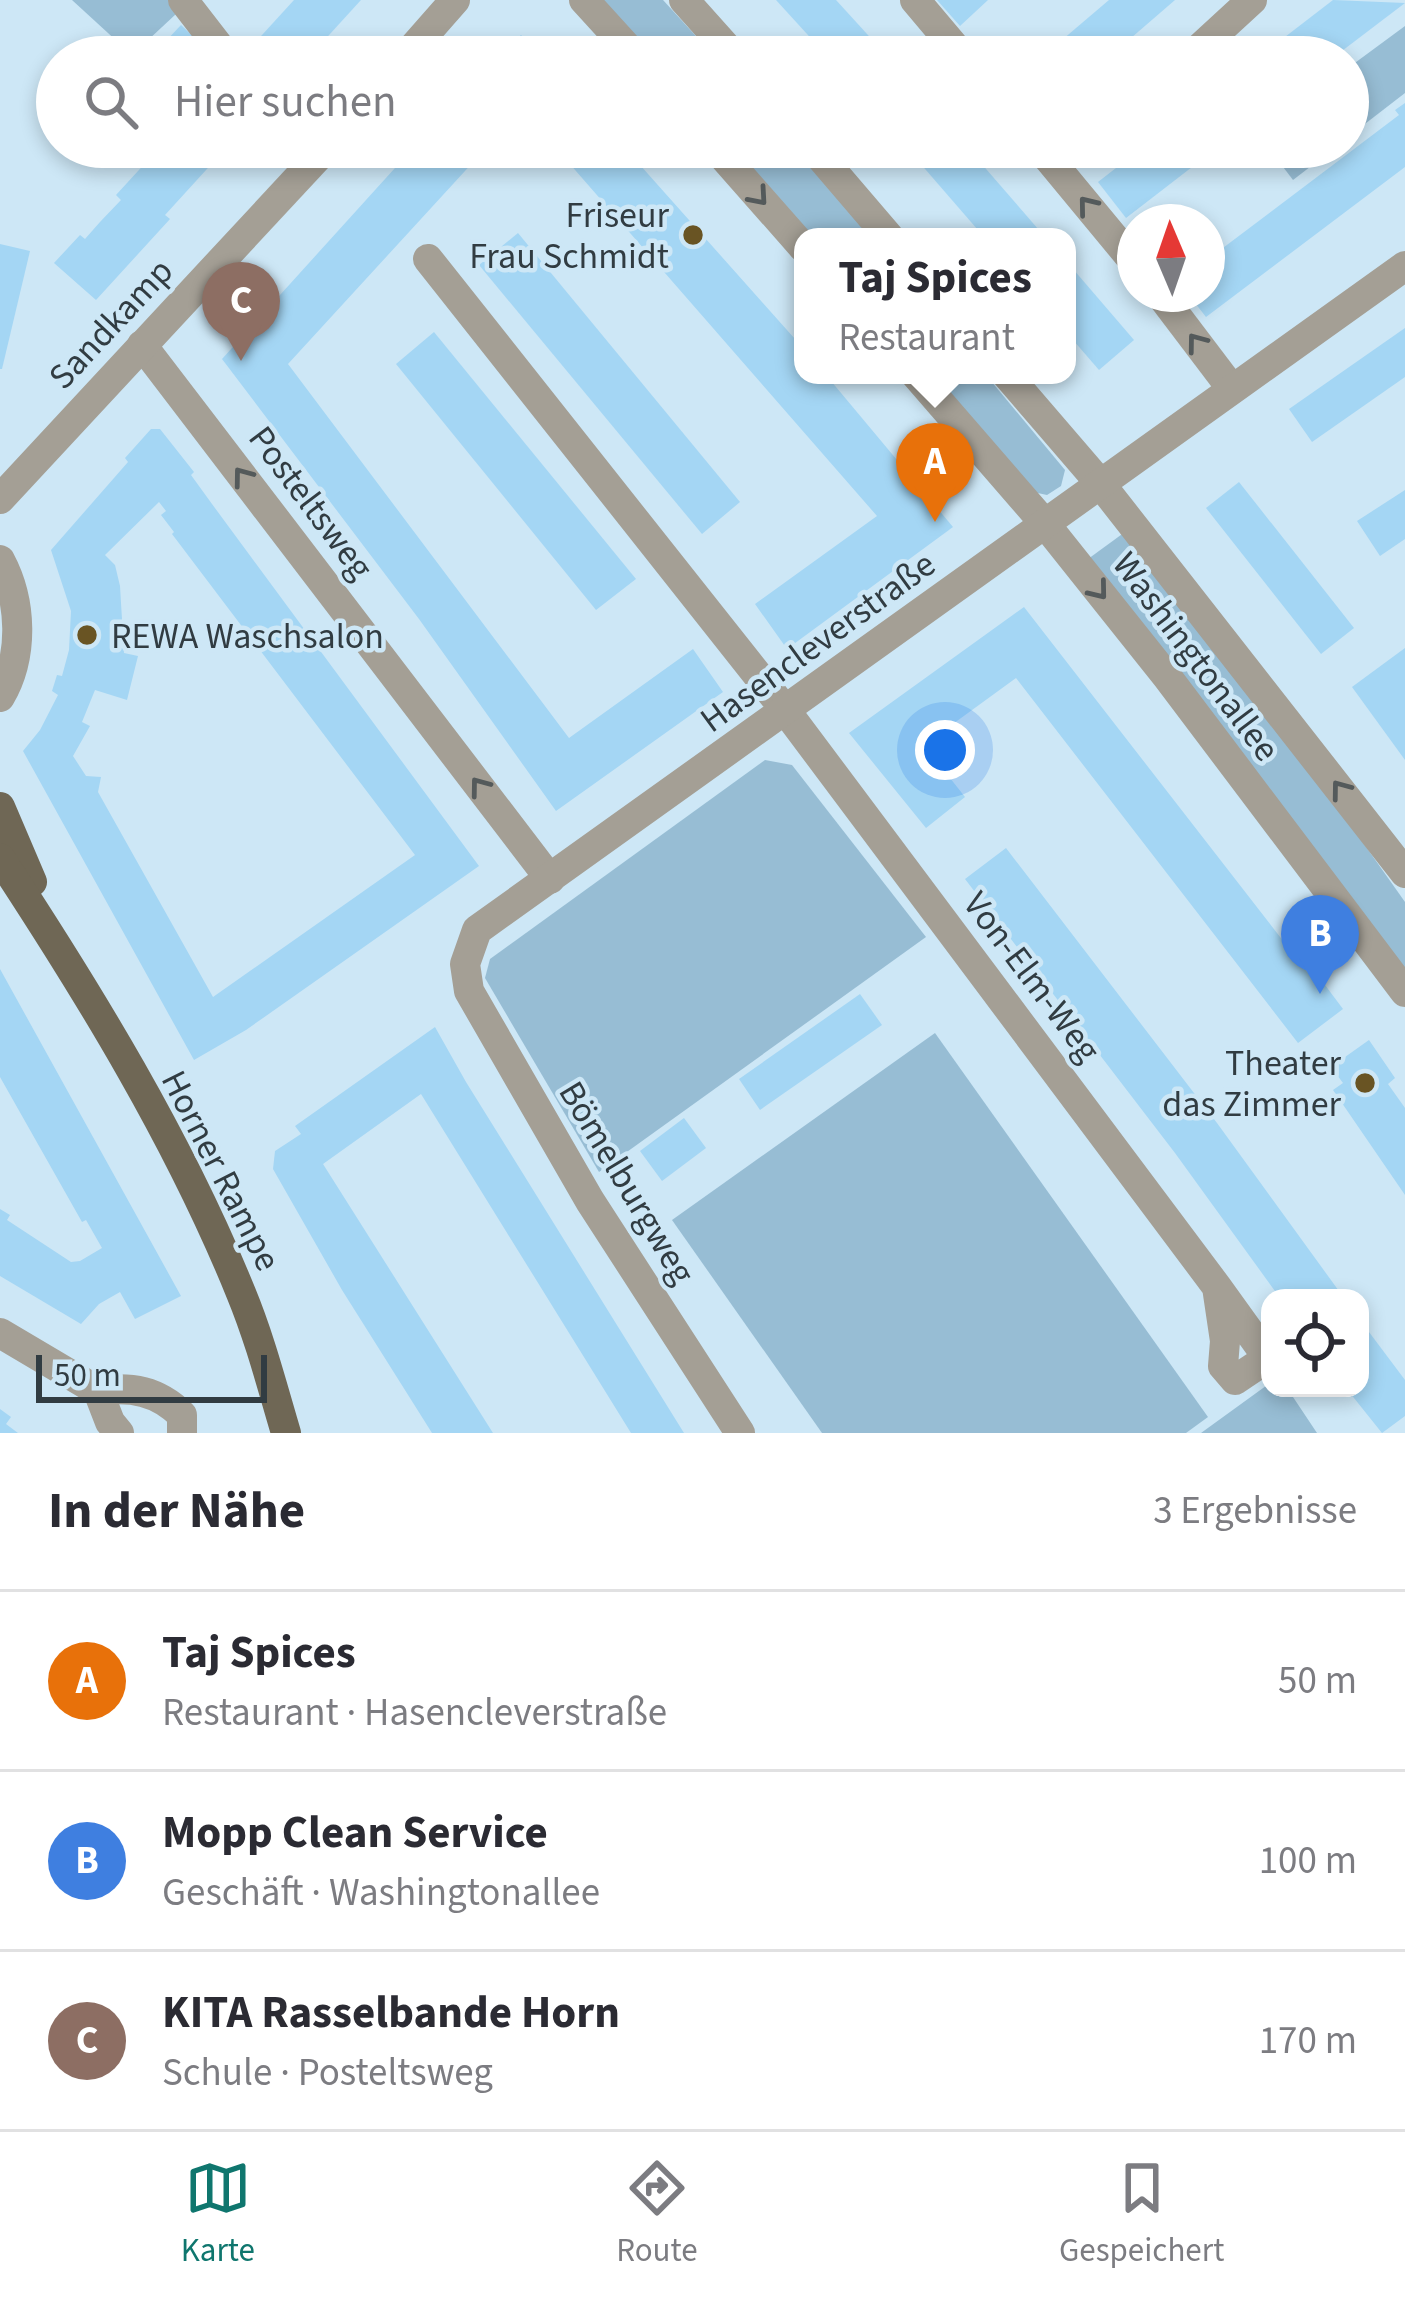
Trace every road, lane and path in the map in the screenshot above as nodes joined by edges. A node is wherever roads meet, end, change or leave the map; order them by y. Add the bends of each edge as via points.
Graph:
1 (183, 0) edge
2 (455, 0) edge
3 (584, 0) edge
4 (683, 0) edge
5 (914, 0) edge
6 (1252, 0) edge
7 (211, 36) edge
8 (423, 36) edge
9 (617, 36) edge
10 (716, 36) edge
11 (945, 36) edge
12 (1213, 36) edge
13 (305, 168) edge
14 (733, 168) edge
15 (830, 168) edge
16 (1056, 168) edge
17 (881, 228) edge
18 (794, 237) edge
19 (1117, 241) edge
20 (428, 259) dead end
21 (1405, 266) edge
22 (1174, 312) edge
23 (142, 345) junction
24 (924, 384) edge
25 (1015, 384) edge
26 (1232, 389) junction
27 (1099, 482) junction
28 (0, 499) edge
29 (1046, 525) junction
30 (0, 560) edge
31 (0, 697) edge
32 (786, 711) junction
33 (0, 807) edge
34 (0, 858) edge
35 (1405, 873) edge
36 (550, 878) junction
37 (63, 954) junction
38 (465, 964) joint
39 (1405, 992) edge
40 (1217, 1287) dead end
41 (0, 1333) edge
42 (98, 1391) junction
43 (284, 1426) edge
44 (119, 1433) edge
45 (182, 1433) edge
46 (740, 1433) edge

1 - 7 street
2 - 8 street
3 - 9 street
4 - 10 street
5 - 11 street
6 - 12 street
13 - 23 street, Sandkamp
14 -> 18 street
15 - 17 street
19 -> 16 street
20 - 32 street, Von-Elm-Weg
21 - 26 street, Hasencleverstraße
26 -> 22 street
23 - 28 street, Sandkamp
36 -> 23 street, Posteltsweg
24 - 29 street, Washingtonallee
25 - 27 street, Washingtonallee
26 - 27 street, Hasencleverstraße
27 - 29 street, Hasencleverstraße
35 -> 27 street, Washingtonallee
29 - 32 street, Hasencleverstraße
29 -> 39 street, Washingtonallee
30 - 31 street via 18,641
32 - 36 street, Hasencleverstraße
32 - 40 street, Von-Elm-Weg
33 - 37 main road, Horner Rampe
34 - 37 main road, Horner Rampe
36 - 38 street, Hasencleverstraße via 477,930
37 - 43 main road, Horner Rampe via 241,1290
38 - 46 street, Bömelburgweg via 469,992 590,1201
41 - 42 street
42 - 44 street
42 - 45 street via 122,1388 168,1400 182,1415

